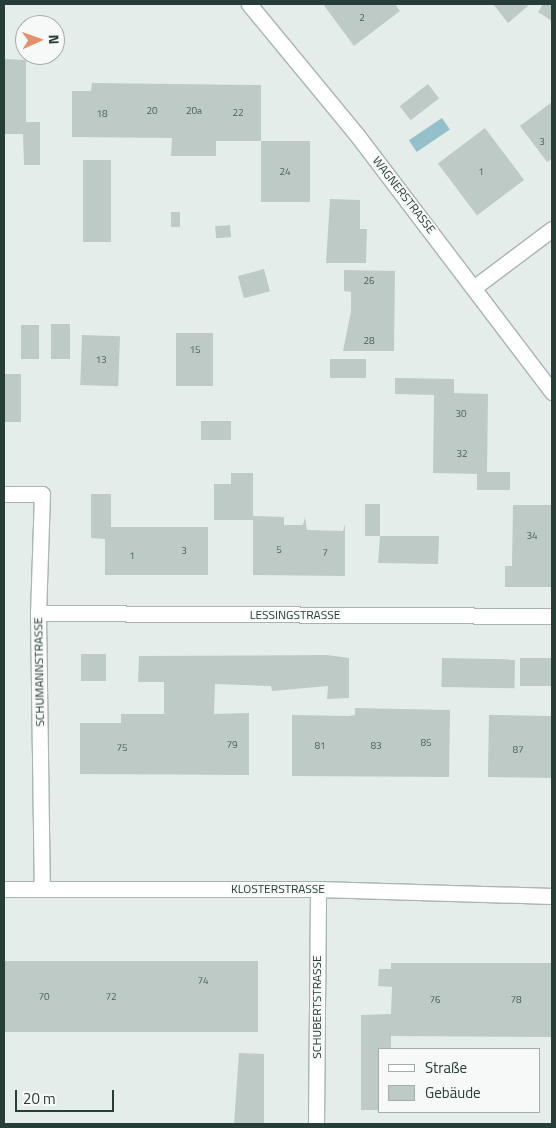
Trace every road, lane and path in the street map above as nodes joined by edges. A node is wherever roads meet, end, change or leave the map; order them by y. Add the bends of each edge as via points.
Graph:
1 (248, 4) edge
2 (552, 229) edge
3 (476, 286) junction
4 (552, 392) edge
5 (4, 494) edge
6 (38, 613) junction
7 (552, 616) edge
8 (4, 889) edge
9 (42, 889) junction
10 (318, 889) junction
11 (552, 896) edge
12 (316, 1124) edge

1 - 3 street, WAGNERSTRASSE
2 - 3 street
3 - 4 street, WAGNERSTRASSE
5 - 6 street, SCHUMANNSTRASSE via 42,494
6 - 7 street, LESSINGSTRASSE
6 - 9 street, SCHUMANNSTRASSE
8 - 9 street, KLOSTERSTRASSE
9 - 10 street, KLOSTERSTRASSE
10 - 11 street, KLOSTERSTRASSE
10 - 12 street, SCHUBERTSTRASSE

